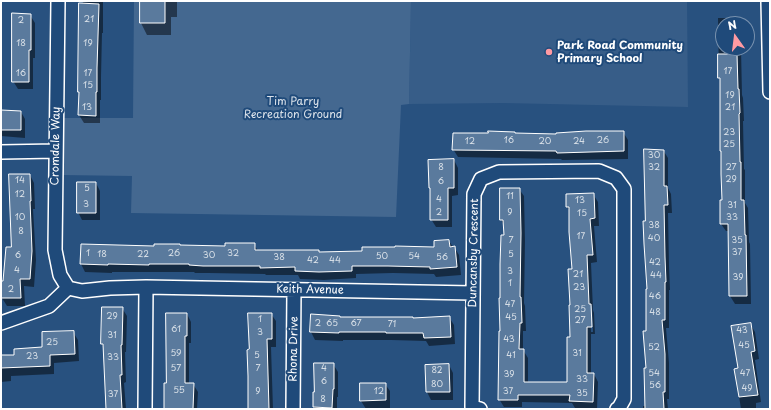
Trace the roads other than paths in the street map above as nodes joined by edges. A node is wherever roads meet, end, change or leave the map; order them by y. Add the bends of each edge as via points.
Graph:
1 (58, 1) edge
2 (768, 1) edge
3 (770, 78) edge
4 (770, 92) edge
5 (56, 151) junction
6 (1, 152) edge
7 (146, 287) junction
8 (68, 288) junction
9 (294, 290) junction
10 (473, 293) junction
11 (1, 323) edge
12 (472, 408) edge
13 (145, 409) edge
14 (293, 409) edge
15 (617, 409) edge

1 - 5 street, Cromdale Way
2 - 3 street
3 - 4 street
5 - 6 street
5 - 8 street, Cromdale Way via 54,250 60,275
7 - 8 street, Keith Avenue via 82,291
7 - 9 street, Keith Avenue
7 - 13 street
8 - 11 street via 49,306
9 - 10 street, Keith Avenue
9 - 14 street, Rhona Drive
10 - 12 street, Duncansby Crescent
10 - 15 street, Duncansby Crescent via 474,194 481,179 499,172 598,171 616,178 624,189 624,399

